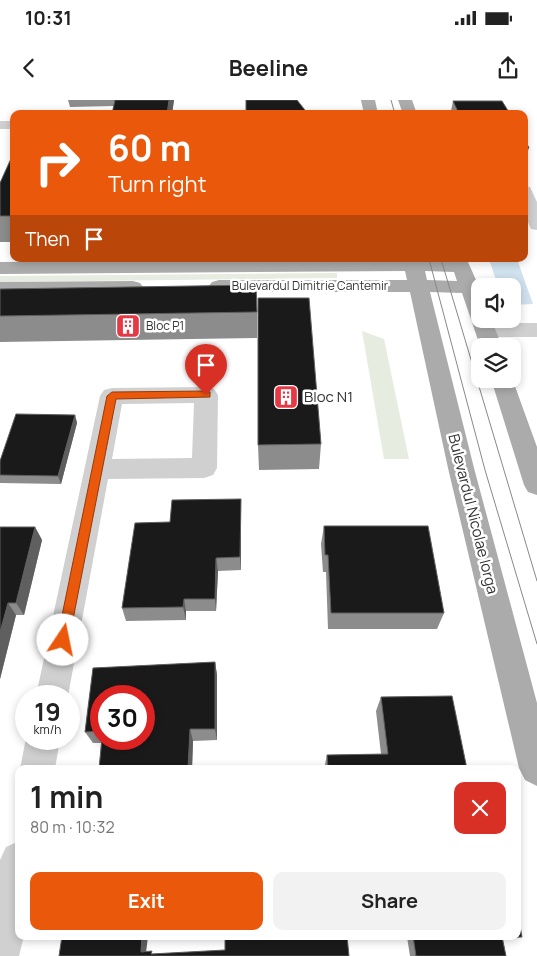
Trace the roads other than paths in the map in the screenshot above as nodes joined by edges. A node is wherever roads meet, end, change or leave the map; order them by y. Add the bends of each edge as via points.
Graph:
1 (528, 202) edge
2 (537, 226) edge
3 (460, 262) edge
4 (0, 268) edge
5 (414, 270) edge
6 (197, 286) edge
7 (148, 287) edge
8 (469, 287) junction
9 (0, 288) edge
10 (471, 292) edge
11 (484, 328) edge
12 (537, 330) edge
13 (505, 388) edge
14 (97, 470) junction
15 (537, 485) edge
16 (54, 685) edge
17 (41, 750) edge
18 (38, 765) edge
19 (537, 768) edge
20 (15, 880) edge
21 (0, 953) edge

1 - 2 street
3 - 5 main road, Bulevardul Dimitrie Cantemir
3 - 8 main road
4 - 5 main road, Bulevardul Dimitrie Cantemir
5 - 6 main road, Bulevardul Dimitrie Cantemir
5 - 8 main road, Bulevardul Dimitrie Cantemir
5 - 19 main road, Bulevardul Nicolae Iorga
7 - 9 main road
8 - 10 main road
11 - 12 street
13 - 15 main road
14 - 14 street via 112,396 206,395 204,468
14 - 16 street
17 - 18 street
20 - 21 street

